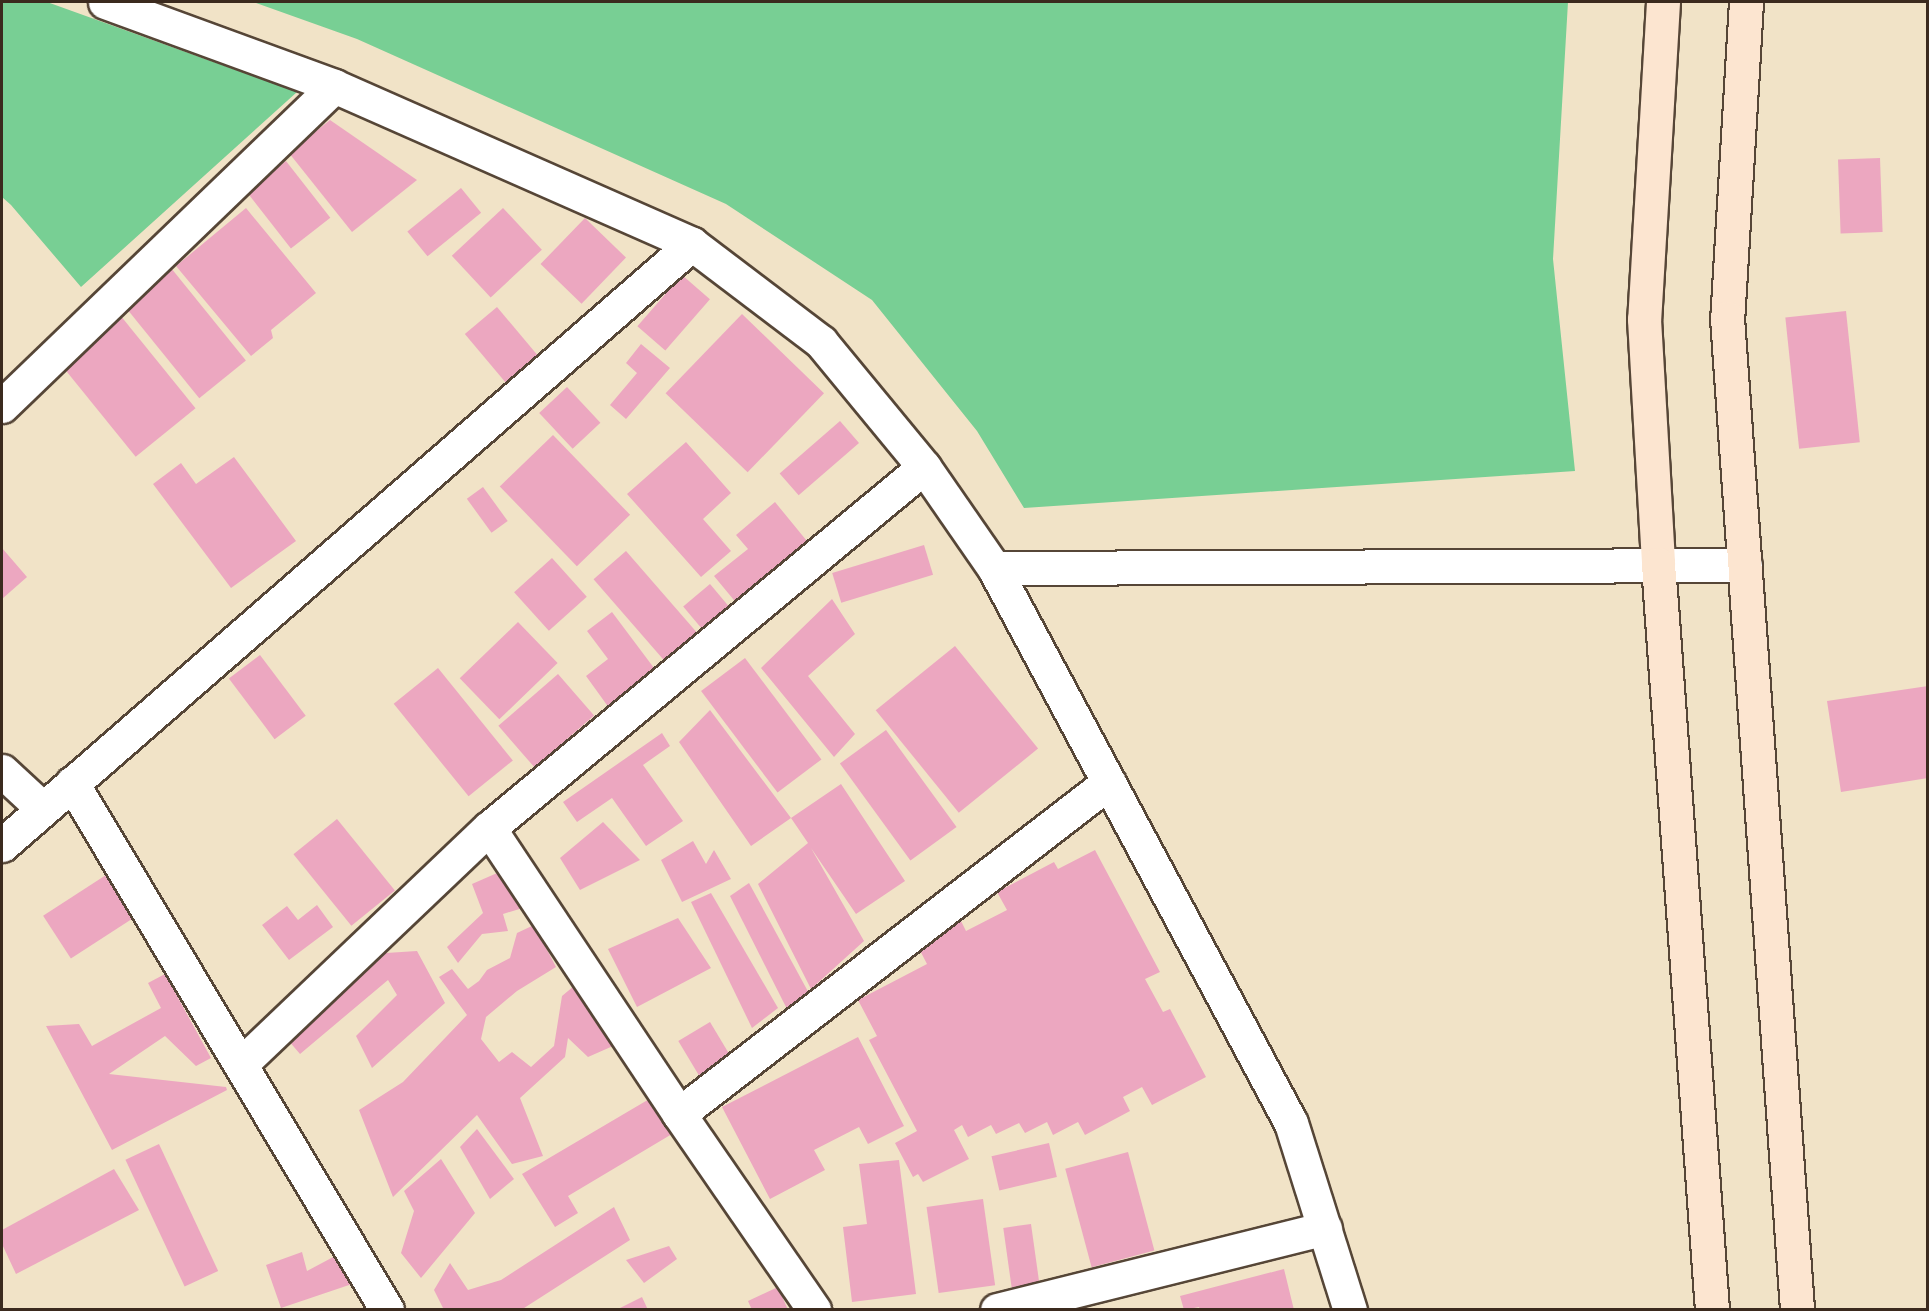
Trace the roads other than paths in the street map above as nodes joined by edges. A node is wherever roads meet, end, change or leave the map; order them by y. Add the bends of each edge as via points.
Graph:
1 (105, 2) edge
2 (1663, 2) edge
3 (1746, 2) edge
4 (334, 86) junction
5 (692, 244) junction
6 (2, 406) edge
7 (924, 467) junction
8 (1658, 564) junction
9 (1744, 565) junction
10 (994, 568) junction
11 (2, 771) edge
12 (1109, 782) junction
13 (72, 783) junction
14 (42, 808) junction
15 (489, 828) junction
16 (2, 845) edge
17 (241, 1064) junction
18 (679, 1114) junction
19 (1325, 1228) junction
20 (387, 1310) edge
21 (814, 1310) edge
22 (997, 1310) edge
23 (1350, 1310) edge
24 (1712, 1310) edge
25 (1797, 1310) edge

1 - 4 street
2 - 8 main road via 1644,319
3 - 9 main road via 1727,318
4 - 5 street
4 - 6 street
5 - 7 street via 821,342
5 - 13 street
7 - 10 street
7 - 15 street
8 - 9 street
8 - 10 street
8 - 24 main road
9 - 25 main road
10 - 12 street
11 - 14 street
12 - 18 street
12 - 19 street via 1291,1122
13 - 14 street
13 - 17 street
14 - 16 street
15 - 17 street
15 - 18 street
17 - 20 street
18 - 21 street
19 - 22 street
19 - 23 street

